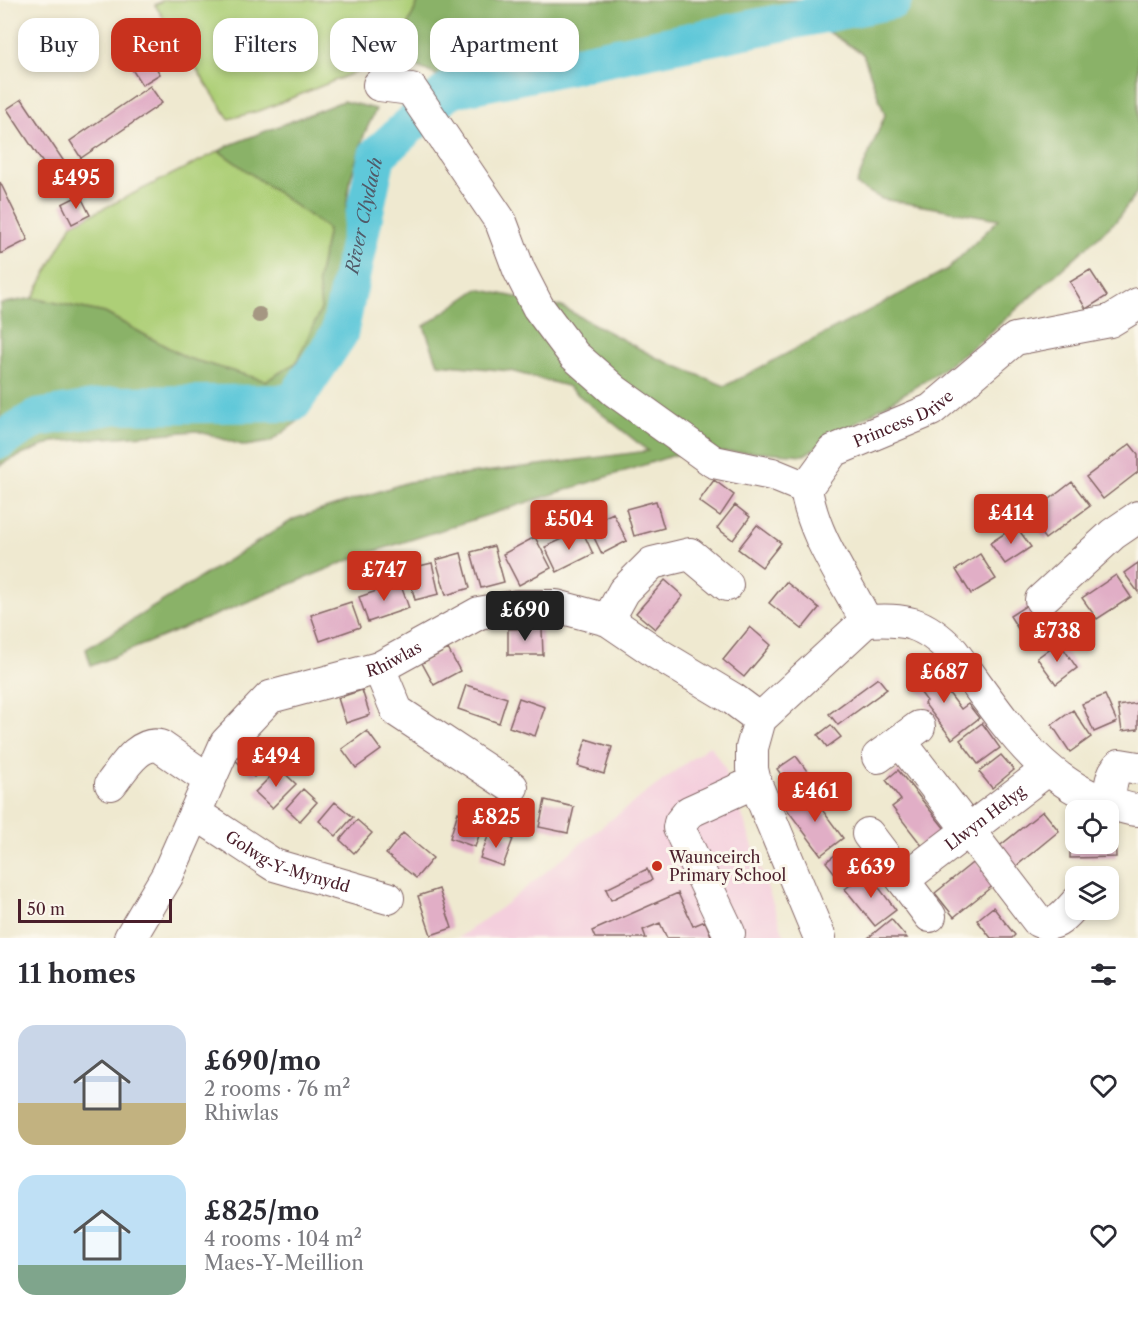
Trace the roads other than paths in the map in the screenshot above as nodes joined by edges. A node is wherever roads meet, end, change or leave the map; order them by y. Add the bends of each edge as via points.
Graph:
1 (379, 86) dead end
2 (1138, 304) edge
3 (806, 488) junction
4 (1138, 517) edge
5 (727, 585) dead end
6 (1041, 600) dead end
7 (608, 620) junction
8 (866, 621) junction
9 (379, 668) junction
10 (760, 719) junction
11 (899, 742) dead end
12 (1138, 768) edge
13 (1047, 770) junction
14 (211, 776) junction
15 (755, 782) junction
16 (111, 784) dead end
17 (512, 787) dead end
18 (1123, 806) edge
19 (195, 813) junction
20 (968, 830) junction
21 (868, 834) dead end
22 (903, 880) junction
23 (388, 898) dead end
24 (1065, 913) edge
25 (930, 916) dead end
26 (729, 933) dead end
27 (130, 938) edge
28 (820, 938) edge

1 - 3 street via 411,89 501,222 538,307 574,355 615,391 714,462 772,474
2 - 3 street, Princess Drive via 1110,321 1015,339 930,410 833,451
3 - 8 street via 817,532
4 - 6 street via 1113,534
5 - 7 street via 690,554 652,563 624,591
7 - 9 street, Rhiwlas via 556,606 517,606 479,614
7 - 10 street, Rhiwlas
8 - 10 street
8 - 13 street via 896,620 921,626 940,638
9 - 14 street, Rhiwlas via 270,697 226,743
9 - 17 street via 397,711
10 - 15 street via 752,748
11 - 20 street
12 - 18 street via 1120,765 1112,777
13 - 18 street via 1093,798
13 - 20 street, Llwyn Helyg
14 - 16 street via 153,744 140,749
14 - 19 street, Rhiwlas
15 - 26 street via 689,812 679,828
15 - 28 street
19 - 23 street, Golwg-Y-Mynydd via 274,865
19 - 27 street, Rhiwlas via 167,876
20 - 22 street, Llwyn Helyg
20 - 24 street via 1038,921 1046,925 1055,923
21 - 22 street
22 - 25 street

